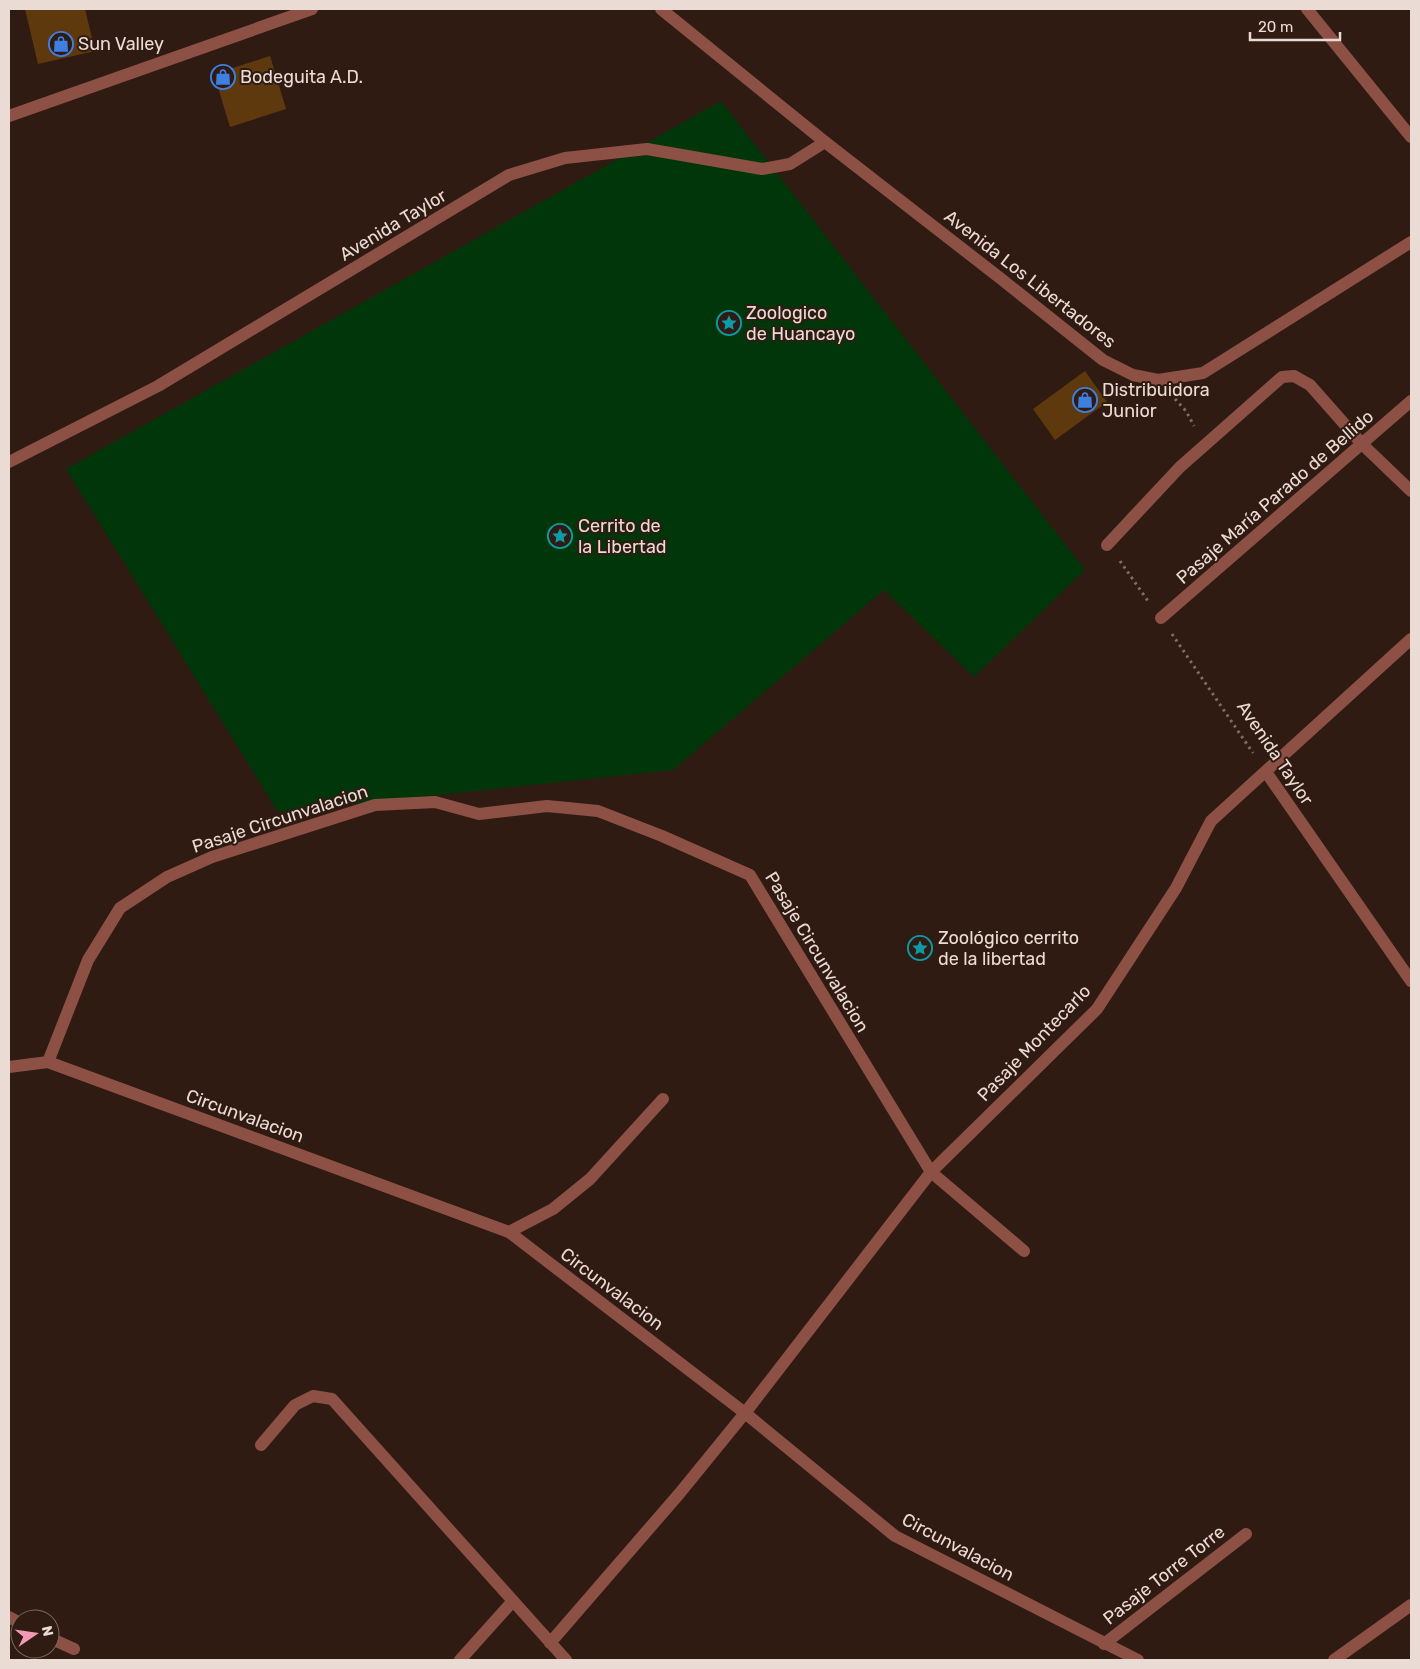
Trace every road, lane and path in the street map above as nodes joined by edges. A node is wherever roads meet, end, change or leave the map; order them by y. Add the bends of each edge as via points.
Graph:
1 (312, 9) edge
2 (661, 9) edge
3 (1307, 9) edge
4 (9, 116) edge
5 (1411, 137) edge
6 (824, 142) junction
7 (1411, 242) edge
8 (1158, 380) junction
9 (1411, 401) edge
10 (1362, 444) junction
11 (9, 462) edge
12 (1180, 467) junction
13 (1411, 491) edge
14 (1107, 545) joint
15 (1161, 618) junction
16 (1411, 639) edge
17 (1266, 772) junction
18 (1411, 981) edge
19 (48, 1062) junction
20 (9, 1067) edge
21 (663, 1099) dead end
22 (931, 1172) junction
23 (509, 1232) junction
24 (1024, 1251) dead end
25 (745, 1413) junction
26 (261, 1445) dead end
27 (1246, 1534) dead end
28 (512, 1602) junction
29 (1411, 1605) edge
30 (60, 1643) edge
31 (550, 1643) junction
32 (1104, 1644) junction
33 (74, 1650) dead end
34 (460, 1660) edge
35 (566, 1660) edge
36 (1138, 1660) edge
37 (1334, 1660) edge

1 - 4 street
2 - 6 street, Avenida Los Libertadores
3 - 5 street
6 - 8 street, Avenida Los Libertadores via 1103,360 1133,375
6 - 11 street, Avenida Taylor via 790,164 762,169 647,149 565,158 509,175 158,386
7 - 8 street, Avenida Los Libertadores via 1203,373
8 - 12 path via 1194,425
9 - 10 street, Pasaje María Parado de Bellido
10 - 12 street via 1310,385 1294,376 1282,378
10 - 13 street
10 - 15 street, Pasaje María Parado de Bellido
12 - 14 street
14 - 15 path, Avenida Taylor
15 - 17 path, Avenida Taylor
16 - 17 street, Pasaje Montecarlo
17 - 18 street, Avenida Taylor
17 - 22 street, Pasaje Montecarlo via 1211,821 1176,888 1097,1009
19 - 20 street, Circunvalacion
19 - 22 street, Pasaje Circunvalacion via 88,960 120,908 166,877 212,857 375,805 435,802 479,814 547,806 598,811 750,875
19 - 23 street, Circunvalacion
21 - 23 street via 590,1179 553,1210
22 - 24 street, Pasaje Circunvalacion
22 - 25 street, Pasaje Montecarlo
23 - 25 street, Circunvalacion
25 - 31 street, Pasaje Montecarlo
25 - 32 street, Circunvalacion via 895,1536
26 - 28 street via 295,1406 313,1396 332,1399
27 - 32 street, Pasaje Torre Torre
28 - 31 street
28 - 34 street
29 - 37 street
30 - 33 street
31 - 35 street
32 - 36 street, Circunvalacion

